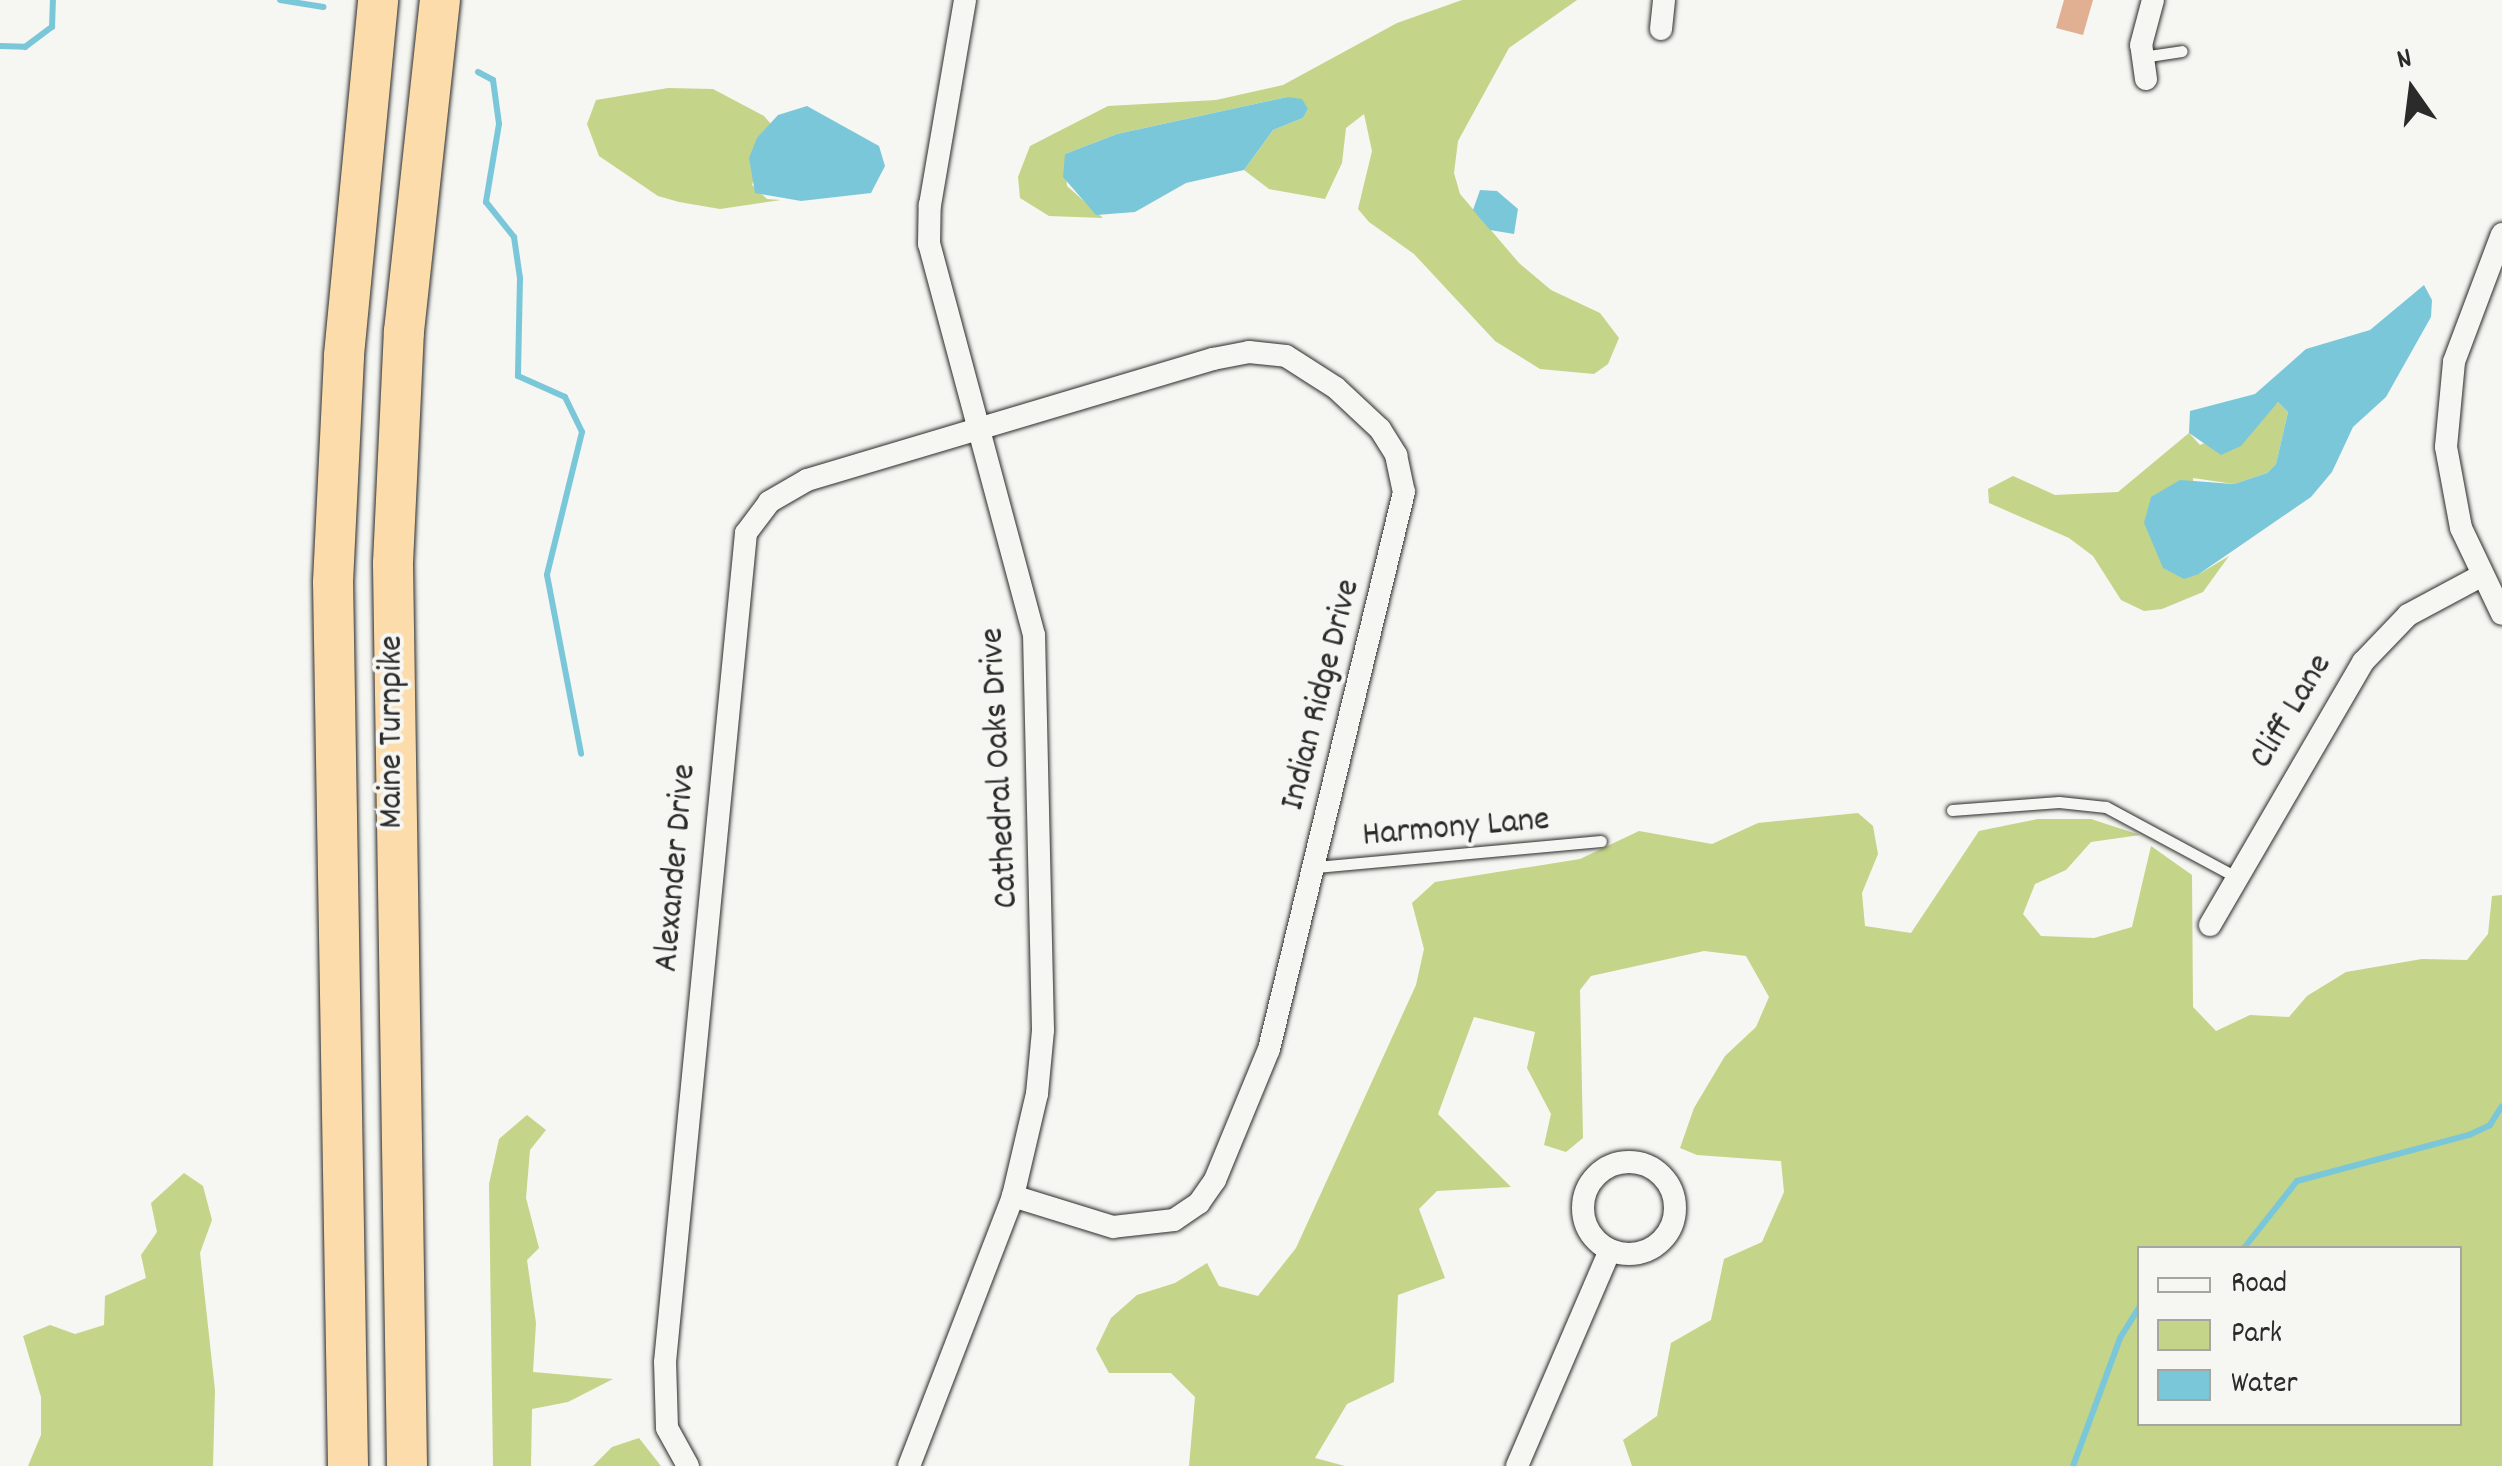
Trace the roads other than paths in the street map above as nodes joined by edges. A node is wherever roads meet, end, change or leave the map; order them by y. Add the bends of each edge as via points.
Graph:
1 (378, 0) edge
2 (440, 0) edge
3 (965, 0) edge
4 (1664, 0) edge
5 (2153, 0) edge
6 (1661, 29) dead end
7 (2182, 52) dead end
8 (2144, 68) joint
9 (2501, 238) edge
10 (980, 431) junction
11 (2479, 576) junction
12 (2502, 614) edge
13 (1952, 810) dead end
14 (1600, 841) dead end
15 (1316, 867) junction
16 (2236, 877) junction
17 (2210, 925) dead end
18 (1013, 1196) junction
19 (1610, 1250) junction
20 (348, 1466) edge
21 (406, 1466) edge
22 (688, 1466) edge
23 (909, 1466) edge
24 (1517, 1466) edge

1 - 20 highway, Maine Turnpike via 353,241 332,582
2 - 21 highway, Maine Turnpike via 404,331 393,563
3 - 10 street, Cathedral Oaks Drive via 928,227 942,306
4 - 6 street
5 - 8 street
7 - 8 lane
9 - 11 street via 2454,362 2446,418 2450,476
10 - 15 street, Indian Ridge Drive via 1248,352 1297,361 1380,428 1400,467 1402,510
10 - 18 street, Cathedral Oaks Drive via 1029,611 1040,719 1043,1030
10 - 22 street, Alexander Drive via 798,484 763,508 743,542 664,1387 667,1428
11 - 12 street
11 - 16 street, Cliff Lane via 2408,615 2372,650
13 - 16 lane via 2059,802 2106,808
14 - 15 lane, Harmony Lane
15 - 18 street, Indian Ridge Drive via 1269,1049 1232,1143 1199,1203 1174,1220 1130,1229
16 - 17 street, Cliff Lane
18 - 23 street, Cathedral Oaks Drive
19 - 19 street via 1647,1250 1672,1223 1672,1192 1647,1166 1617,1164 1588,1186 1586,1222
19 - 24 street

